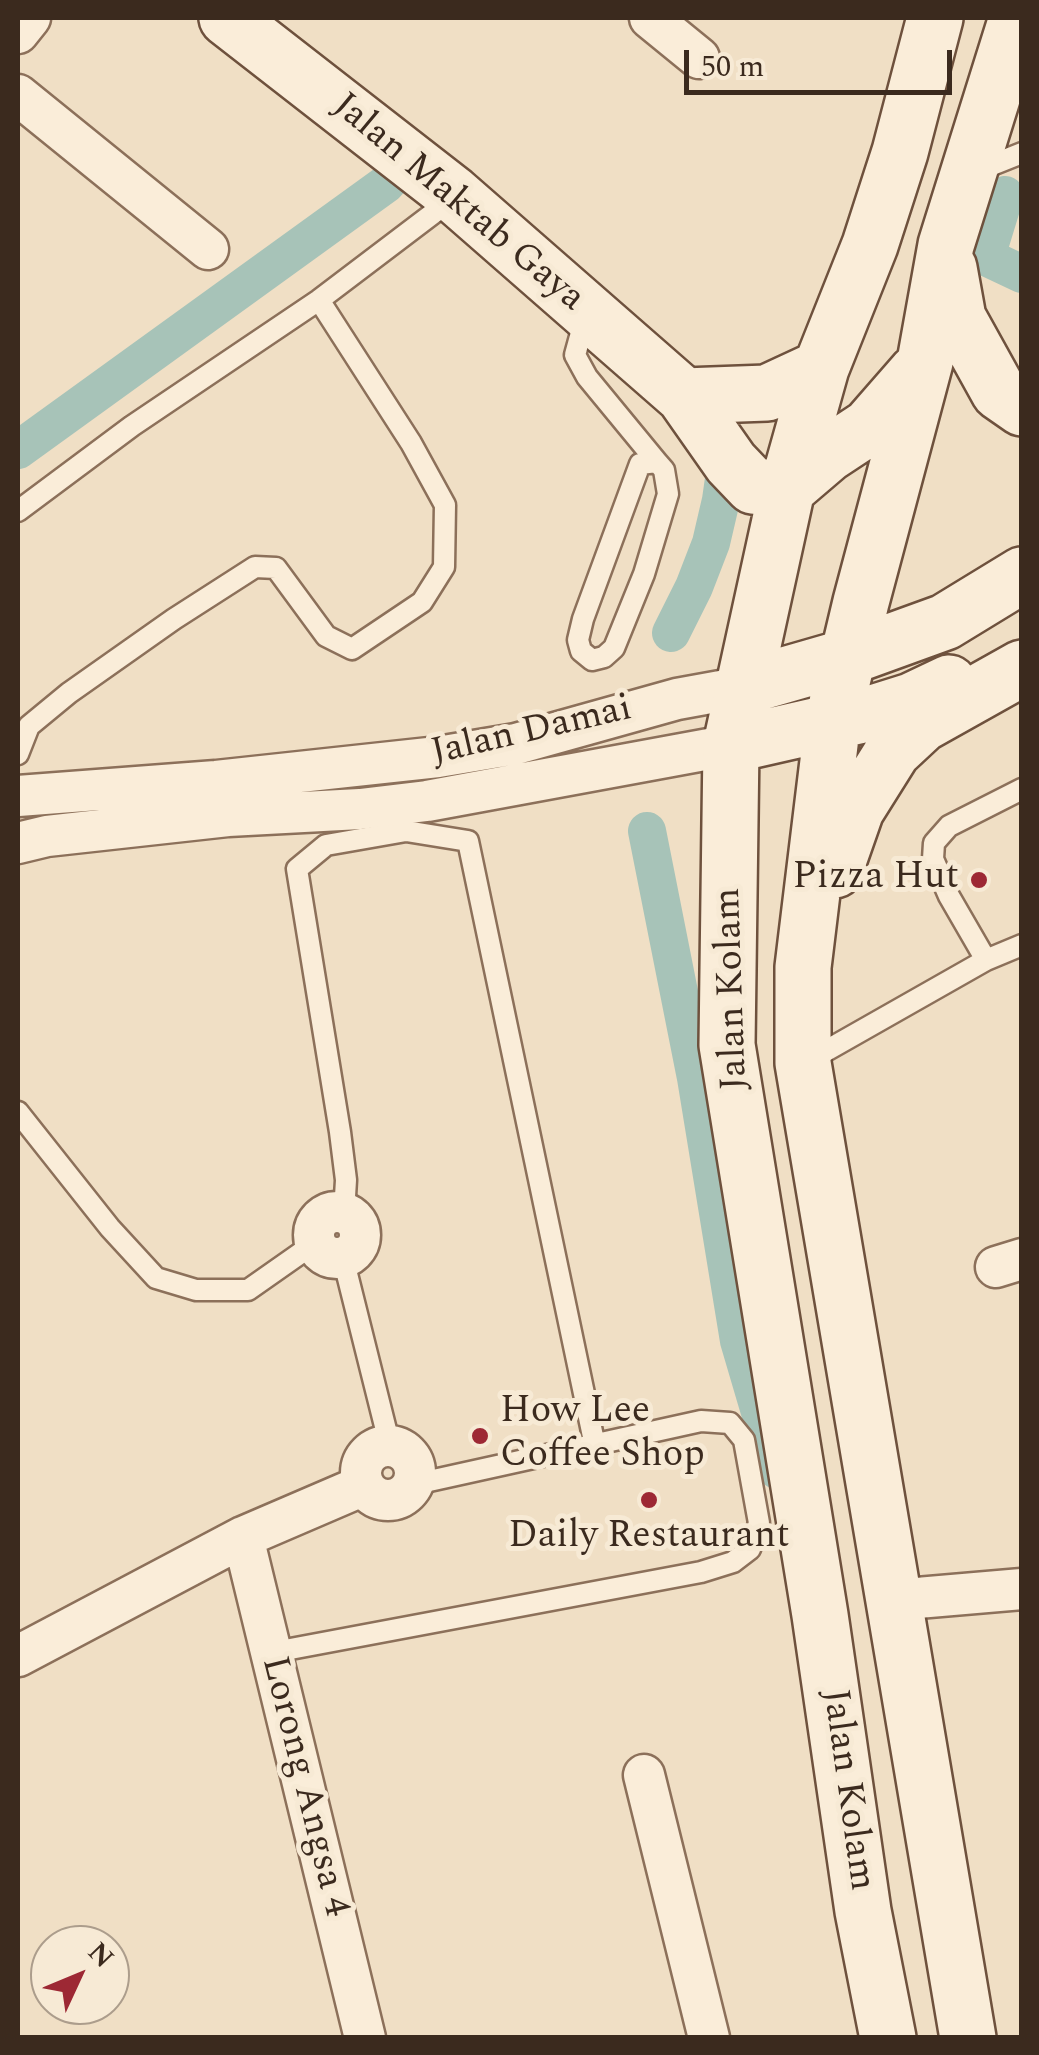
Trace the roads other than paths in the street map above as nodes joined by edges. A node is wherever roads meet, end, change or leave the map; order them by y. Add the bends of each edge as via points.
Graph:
1 (30, 18) edge
2 (226, 18) edge
3 (650, 18) edge
4 (935, 18) edge
5 (1017, 18) edge
6 (18, 33) edge
7 (700, 58) dead end
8 (18, 95) edge
9 (1022, 153) edge
10 (968, 176) junction
11 (453, 194) junction
12 (946, 245) junction
13 (208, 249) dead end
14 (319, 300) junction
15 (605, 328) junction
16 (925, 362) junction
17 (821, 368) junction
18 (684, 396) junction
19 (1022, 408) edge
20 (657, 462) junction
21 (787, 489) junction
22 (18, 511) edge
23 (1022, 575) edge
24 (1022, 644) edge
25 (848, 654) junction
26 (1022, 668) edge
27 (743, 686) junction
28 (833, 720) junction
29 (732, 745) junction
30 (18, 754) edge
31 (1022, 789) edge
32 (21, 796) edge
33 (32, 839) edge
34 (18, 862) edge
35 (1022, 945) edge
36 (986, 960) junction
37 (804, 967) junction
38 (804, 1064) junction
39 (18, 1112) edge
40 (344, 1213) joint
41 (329, 1251) junction
42 (390, 1446) junction
43 (595, 1446) junction
44 (364, 1485) junction
45 (411, 1485) junction
46 (243, 1537) junction
47 (1022, 1589) edge
48 (894, 1600) junction
49 (269, 1653) junction
50 (18, 1656) edge
51 (644, 1775) dead end
52 (365, 2038) edge
53 (709, 2038) edge
54 (888, 2038) edge
55 (968, 2038) edge

1 - 6 street
2 - 11 main road, Jalan Maktab Gaya
3 - 7 street
4 - 17 main road, Jalan Kolam via 870,245
5 - 10 main road, Jalan Kolam
8 - 13 street
9 - 10 lane
10 - 12 main road, Jalan Kolam
11 - 14 lane
11 - 15 main road, Jalan Maktab Gaya
12 - 16 main road, Jalan Kolam
12 - 19 main road via 958,318 999,392
14 - 22 lane
14 - 30 lane via 446,506 444,567 422,602 352,649 326,636 276,568 255,567 69,693 30,726
15 - 18 main road, Jalan Maktab Gaya
15 - 20 lane via 581,333 575,354
16 - 21 main road via 870,427
16 - 25 main road, Jalan Kolam
17 - 18 main road via 767,393
17 - 21 main road, Jalan Kolam
18 - 21 main road, Jalan Maktab Gaya via 752,486
20 - 20 lane via 668,494 644,574 614,648 592,660 578,640 583,619 640,464
21 - 27 main road, Jalan Kolam
23 - 25 main road, Jalan Damai via 945,622
24 - 28 main road, Jalan Damai via 911,701
25 - 27 main road, Jalan Damai
25 - 28 main road, Jalan Kolam
26 - 37 main road via 922,724 893,751 856,810
27 - 29 main road, Jalan Kolam
27 - 32 street, Jalan Damai via 516,744 438,757
28 - 29 main road, Jalan Damai
28 - 37 main road, Jalan Kolam
29 - 33 street, Jalan Damai via 410,803
29 - 54 main road, Jalan Kolam via 727,1045
30 - 32 lane
31 - 36 lane via 949,826 934,843 933,859
33 - 34 lane
35 - 36 lane
36 - 38 lane
37 - 38 main road, Jalan Kolam
38 - 48 main road, Jalan Kolam
39 - 41 lane via 156,1278 196,1290 248,1290
40 - 41 street via 322,1217 315,1229
40 - 43 lane via 340,1132 297,869 326,845 406,831 468,842
41 - 42 lane
42 - 44 street via 368,1454 361,1468
42 - 45 street via 411,1460
43 - 45 lane
43 - 49 lane via 701,1421 730,1423 744,1440 759,1523 750,1549 701,1572
44 - 45 street via 392,1499
44 - 46 street
46 - 49 street, Lorong Angsa 4
46 - 50 street
47 - 48 street
48 - 55 main road, Jalan Kolam
49 - 52 street, Lorong Angsa 4
51 - 53 street

